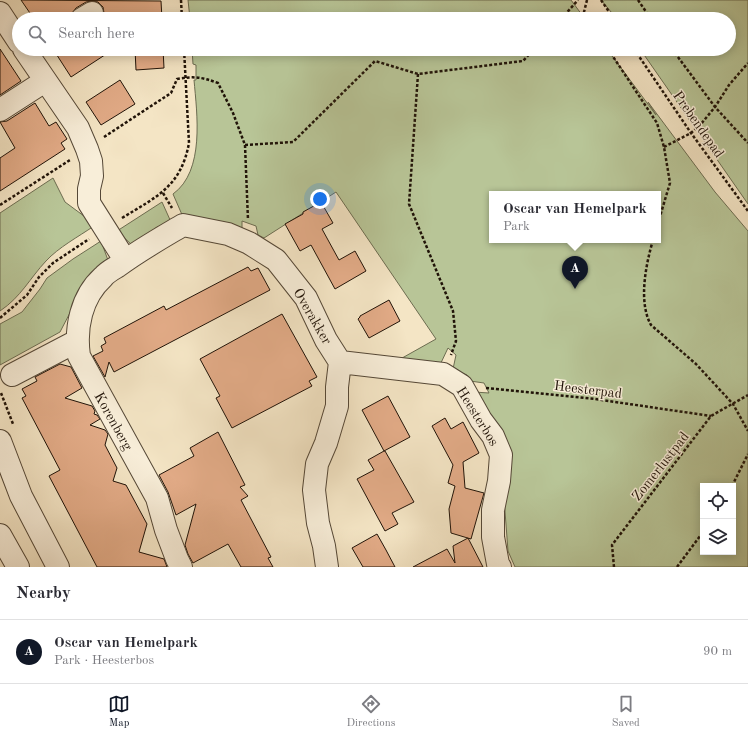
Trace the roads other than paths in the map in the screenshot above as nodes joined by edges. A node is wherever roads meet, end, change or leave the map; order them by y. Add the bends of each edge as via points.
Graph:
1 (0, 13) edge
2 (12, 30) edge
3 (30, 56) edge
4 (45, 81) junction
5 (0, 110) edge
6 (125, 260) junction
7 (77, 341) junction
8 (340, 362) junction
9 (12, 375) dead end
10 (0, 441) edge
11 (0, 534) edge
12 (18, 567) edge
13 (58, 567) edge
14 (181, 567) edge
15 (327, 567) edge
16 (500, 567) edge

1 - 2 street
3 - 4 street
4 - 5 street
4 - 6 street via 78,128 91,161 89,203
6 - 7 street, Overakker via 103,277 85,303 80,316
6 - 8 street, Overakker via 183,225 228,234 249,243 276,260 306,298 326,340
7 - 9 street
7 - 14 street, Korenberg via 79,356 157,498 166,530
8 - 15 street via 337,406 317,464 314,490
8 - 16 street, Heesterbos via 443,374 462,386 501,455 492,537
10 - 13 street via 20,496
11 - 12 street

